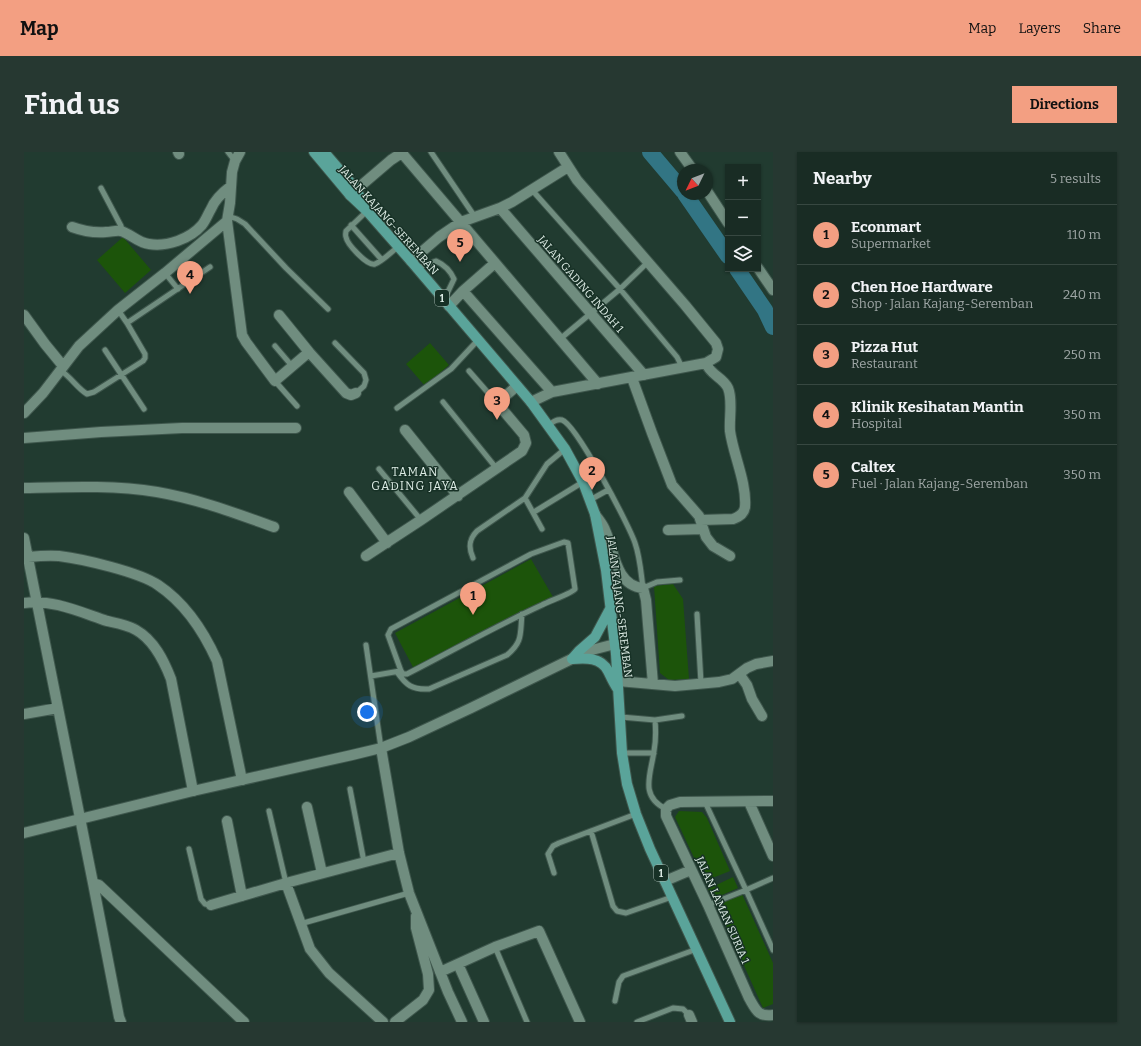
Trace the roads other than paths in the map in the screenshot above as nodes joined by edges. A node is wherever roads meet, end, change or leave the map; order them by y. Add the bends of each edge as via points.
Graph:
1 (228, 152) edge
2 (314, 152) edge
3 (324, 152) edge
4 (402, 152) edge
5 (431, 152) edge
6 (559, 152) edge
7 (680, 152) edge
8 (238, 157) edge
9 (688, 164) edge
10 (568, 167) junction
11 (231, 186) junction
12 (101, 188) dead end
13 (532, 190) junction
14 (353, 192) junction
15 (713, 200) edge
16 (500, 208) junction
17 (367, 211) junction
18 (475, 217) junction
19 (228, 218) junction
20 (725, 218) edge
21 (461, 222) junction
22 (351, 225) junction
23 (72, 227) dead end
24 (122, 232) junction
25 (398, 247) junction
26 (382, 260) junction
27 (495, 262) junction
28 (648, 262) junction
29 (414, 265) junction
30 (210, 267) dead end
31 (761, 272) edge
32 (165, 273) junction
33 (178, 289) junction
34 (620, 289) junction
35 (773, 290) edge
36 (463, 291) junction
37 (446, 303) junction
38 (328, 309) dead end
39 (118, 310) junction
40 (591, 314) junction
41 (279, 315) dead end
42 (25, 320) edge
43 (127, 324) junction
44 (560, 339) junction
45 (478, 340) junction
46 (335, 343) dead end
47 (275, 346) dead end
48 (105, 350) dead end
49 (309, 352) junction
50 (706, 363) junction
51 (292, 366) junction
52 (682, 367) junction
53 (62, 368) junction
54 (469, 371) dead end
55 (121, 375) junction
56 (644, 375) junction
57 (632, 378) junction
58 (275, 381) junction
59 (598, 384) junction
60 (517, 386) junction
61 (552, 392) junction
62 (356, 393) joint
63 (443, 402) dead end
64 (531, 402) junction
65 (498, 403) junction
66 (297, 406) dead end
67 (398, 408) dead end
68 (144, 409) dead end
69 (24, 412) edge
70 (549, 425) junction
71 (296, 428) dead end
72 (405, 430) dead end
73 (24, 438) edge
74 (565, 449) junction
75 (379, 469) dead end
76 (497, 469) junction
77 (583, 482) junction
78 (24, 488) edge
79 (608, 490) junction
80 (349, 492) dead end
81 (458, 496) junction
82 (525, 498) junction
83 (590, 500) junction
84 (534, 512) junction
85 (595, 514) junction
86 (421, 520) junction
87 (702, 524) junction
88 (274, 527) dead end
89 (542, 529) dead end
90 (668, 530) dead end
91 (24, 538) edge
92 (387, 543) junction
93 (366, 556) dead end
94 (730, 556) dead end
95 (28, 557) junction
96 (473, 558) dead end
97 (680, 580) dead end
98 (643, 588) junction
99 (37, 602) junction
100 (24, 603) edge
101 (611, 607) junction
102 (522, 614) junction
103 (697, 614) dead end
104 (615, 644) junction
105 (366, 645) dead end
106 (572, 658) junction
107 (773, 661) edge
108 (399, 672) junction
109 (740, 675) junction
110 (371, 676) junction
111 (701, 683) junction
112 (653, 684) junction
113 (618, 685) junction
114 (58, 708) junction
115 (24, 714) edge
116 (621, 716) junction
117 (682, 716) dead end
118 (762, 716) dead end
119 (655, 720) junction
120 (381, 748) junction
121 (622, 753) junction
122 (654, 753) junction
123 (242, 780) junction
124 (350, 789) dead end
125 (193, 791) junction
126 (705, 801) junction
127 (773, 801) edge
128 (749, 802) junction
129 (307, 806) dead end
130 (666, 809) junction
131 (269, 811) dead end
132 (636, 814) junction
133 (80, 818) junction
134 (227, 821) dead end
135 (591, 832) junction
136 (24, 833) edge
137 (769, 838) edge
138 (189, 849) dead end
139 (399, 853) junction
140 (773, 856) edge
141 (364, 862) junction
142 (691, 870) junction
143 (322, 873) junction
144 (554, 873) dead end
145 (773, 878) edge
146 (665, 881) junction
147 (94, 883) junction
148 (286, 883) junction
149 (746, 890) junction
150 (409, 893) junction
151 (242, 896) junction
152 (672, 897) junction
153 (211, 905) joint
154 (708, 905) junction
155 (417, 912) junction
156 (300, 924) junction
157 (495, 947) junction
158 (697, 949) junction
159 (773, 950) edge
160 (458, 964) junction
161 (440, 972) junction
162 (615, 1001) dead end
163 (769, 1016) edge
164 (690, 1018) edge
165 (647, 1020) edge
166 (121, 1022) edge
167 (244, 1022) edge
168 (383, 1022) edge
169 (396, 1022) edge
170 (462, 1022) edge
171 (484, 1022) edge
172 (527, 1022) edge
173 (580, 1022) edge
174 (638, 1022) edge
175 (730, 1022) edge

1 - 8 lane
2 - 14 main road, JALAN KAJANG-SEREMBAN / 1
3 - 14 main road
4 - 14 street
4 - 21 street
5 - 18 lane
6 - 10 street
7 - 9 street
8 - 11 street via 232,172
10 - 13 street
10 - 28 street
11 - 19 street
11 - 24 street via 216,200 198,230 180,240 169,244 147,244
12 - 24 lane
13 - 16 street
13 - 34 lane
14 - 17 main road, JALAN KAJANG-SEREMBAN / 1
15 - 20 street
16 - 18 street
16 - 40 street, JALAN GADING INDAH 1
17 - 22 lane
17 - 25 main road, JALAN KAJANG-SEREMBAN / 1
18 - 21 street
19 - 32 street
19 - 38 lane via 237,219 245,224
19 - 58 street via 242,335
21 - 27 street
21 - 29 street via 439,237
22 - 26 lane
22 - 26 lane via 345,236 348,242 366,262 375,264
23 - 24 street via 96,233
25 - 26 lane
25 - 29 main road, JALAN KAJANG-SEREMBAN / 1
27 - 36 street
27 - 44 street
28 - 34 lane
28 - 50 street via 716,343 716,357
29 - 37 main road, JALAN KAJANG-SEREMBAN / 1
29 - 37 lane via 436,261 452,274 454,279
30 - 33 lane
31 - 35 street
32 - 33 lane
32 - 39 street
33 - 43 lane
34 - 40 lane
34 - 52 lane via 677,356
36 - 37 street
36 - 61 street
37 - 45 main road, JALAN KAJANG-SEREMBAN / 1
39 - 43 lane
39 - 53 street via 79,346
40 - 44 lane
40 - 56 street, JALAN GADING INDAH 1
41 - 49 street
42 - 53 street
43 - 55 lane via 145,358
44 - 59 street
45 - 60 main road, JALAN KAJANG-SEREMBAN / 1
45 - 67 lane via 450,369
46 - 62 lane via 364,373 364,386
47 - 51 lane
48 - 55 lane
49 - 51 street
49 - 62 street via 346,393
50 - 52 street
50 - 87 street via 711,372 723,381 729,390 730,429 745,508 738,518
51 - 58 street
52 - 56 street
53 - 55 lane via 82,391 88,394
53 - 69 street
54 - 65 lane
55 - 68 lane
56 - 57 street
57 - 59 street
57 - 87 street via 672,485
58 - 66 lane
59 - 61 street
60 - 64 main road, JALAN KAJANG-SEREMBAN / 1
60 - 65 street
61 - 64 street
63 - 76 lane
64 - 70 main road, JALAN KAJANG-SEREMBAN / 1
65 - 76 street via 524,435 526,443 522,451
70 - 74 main road, JALAN KAJANG-SEREMBAN / 1
70 - 79 lane via 556,420 563,420 570,427
71 - 73 street via 182,428
72 - 81 street
74 - 77 main road, JALAN KAJANG-SEREMBAN / 1
74 - 82 lane via 547,464
75 - 86 lane
76 - 81 street
77 - 83 main road, JALAN KAJANG-SEREMBAN / 1
77 - 84 lane
78 - 88 street via 82,487 157,492 205,503
79 - 83 lane
79 - 98 lane via 635,543
80 - 92 street
81 - 86 street
82 - 84 lane
82 - 96 lane via 477,531 470,542
83 - 85 main road, JALAN KAJANG-SEREMBAN / 1
84 - 89 lane
85 - 98 street via 605,530 619,569 631,584
85 - 101 main road, JALAN KAJANG-SEREMBAN / 1
86 - 92 street
87 - 90 street
87 - 94 street via 706,537 713,546
91 - 95 street
92 - 93 street
95 - 99 street
95 - 123 street via 59,556 142,577 158,584 185,608 209,643 217,661
97 - 98 lane via 657,582
98 - 112 street
99 - 100 street
99 - 114 street
99 - 125 street via 52,603 136,630 148,639 165,662 171,679
101 - 104 main road, JALAN KAJANG-SEREMBAN / 1
101 - 106 main road via 595,637
102 - 108 lane via 407,674
102 - 108 lane via 520,640 507,654 429,690 409,686
102 - 108 lane via 574,591 568,543 560,542 531,554 391,629 388,635
103 - 111 lane
104 - 106 street
104 - 113 main road, JALAN KAJANG-SEREMBAN / 1
105 - 110 lane
106 - 113 main road via 597,660 603,664 614,683
106 - 120 street via 457,715
107 - 109 street via 756,664
108 - 110 lane
109 - 111 street via 732,679
109 - 118 street
110 - 120 lane
111 - 112 street via 675,686
112 - 113 street
113 - 116 main road, JALAN KAJANG-SEREMBAN / 1
114 - 115 street
114 - 133 street
116 - 119 lane
116 - 121 main road, JALAN KAJANG-SEREMBAN / 1
117 - 119 lane
119 - 122 lane
120 - 123 street
120 - 139 street
121 - 122 lane
121 - 132 main road, JALAN KAJANG-SEREMBAN / 1 via 627,784
122 - 130 lane via 649,773 649,790 657,804
123 - 125 street
124 - 141 lane
125 - 133 street
126 - 128 street
126 - 130 street via 680,802
126 - 149 lane
127 - 128 street
128 - 137 street
129 - 143 street
130 - 142 street, JALAN LAMAN SURIA 1 via 666,816
131 - 148 lane
132 - 135 lane
132 - 146 main road, JALAN KAJANG-SEREMBAN / 1
133 - 136 street
133 - 147 street
134 - 151 street
135 - 144 lane via 553,846 548,854
135 - 152 lane via 613,906 617,911 626,913
137 - 140 street
138 - 153 lane via 201,899 205,904
139 - 141 street
139 - 150 street
141 - 143 street
142 - 146 street
142 - 154 street, JALAN LAMAN SURIA 1
143 - 148 street
145 - 149 lane
146 - 152 main road, JALAN KAJANG-SEREMBAN / 1
147 - 166 street
147 - 167 street
148 - 151 street
148 - 156 street
149 - 154 lane
149 - 159 lane
150 - 155 street
150 - 156 lane
151 - 153 street
152 - 158 main road, JALAN KAJANG-SEREMBAN / 1
154 - 163 street, JALAN LAMAN SURIA 1 via 749,998 757,1011
155 - 161 street
155 - 169 street via 416,928 428,974 429,990 423,1000
156 - 168 street via 310,949 320,964
157 - 160 street
157 - 172 lane
157 - 173 street via 539,931
158 - 162 lane via 623,976
158 - 175 main road, JALAN KAJANG-SEREMBAN / 1
160 - 161 street
160 - 171 street
161 - 170 street
164 - 165 lane via 683,1009 673,1008
165 - 174 lane

